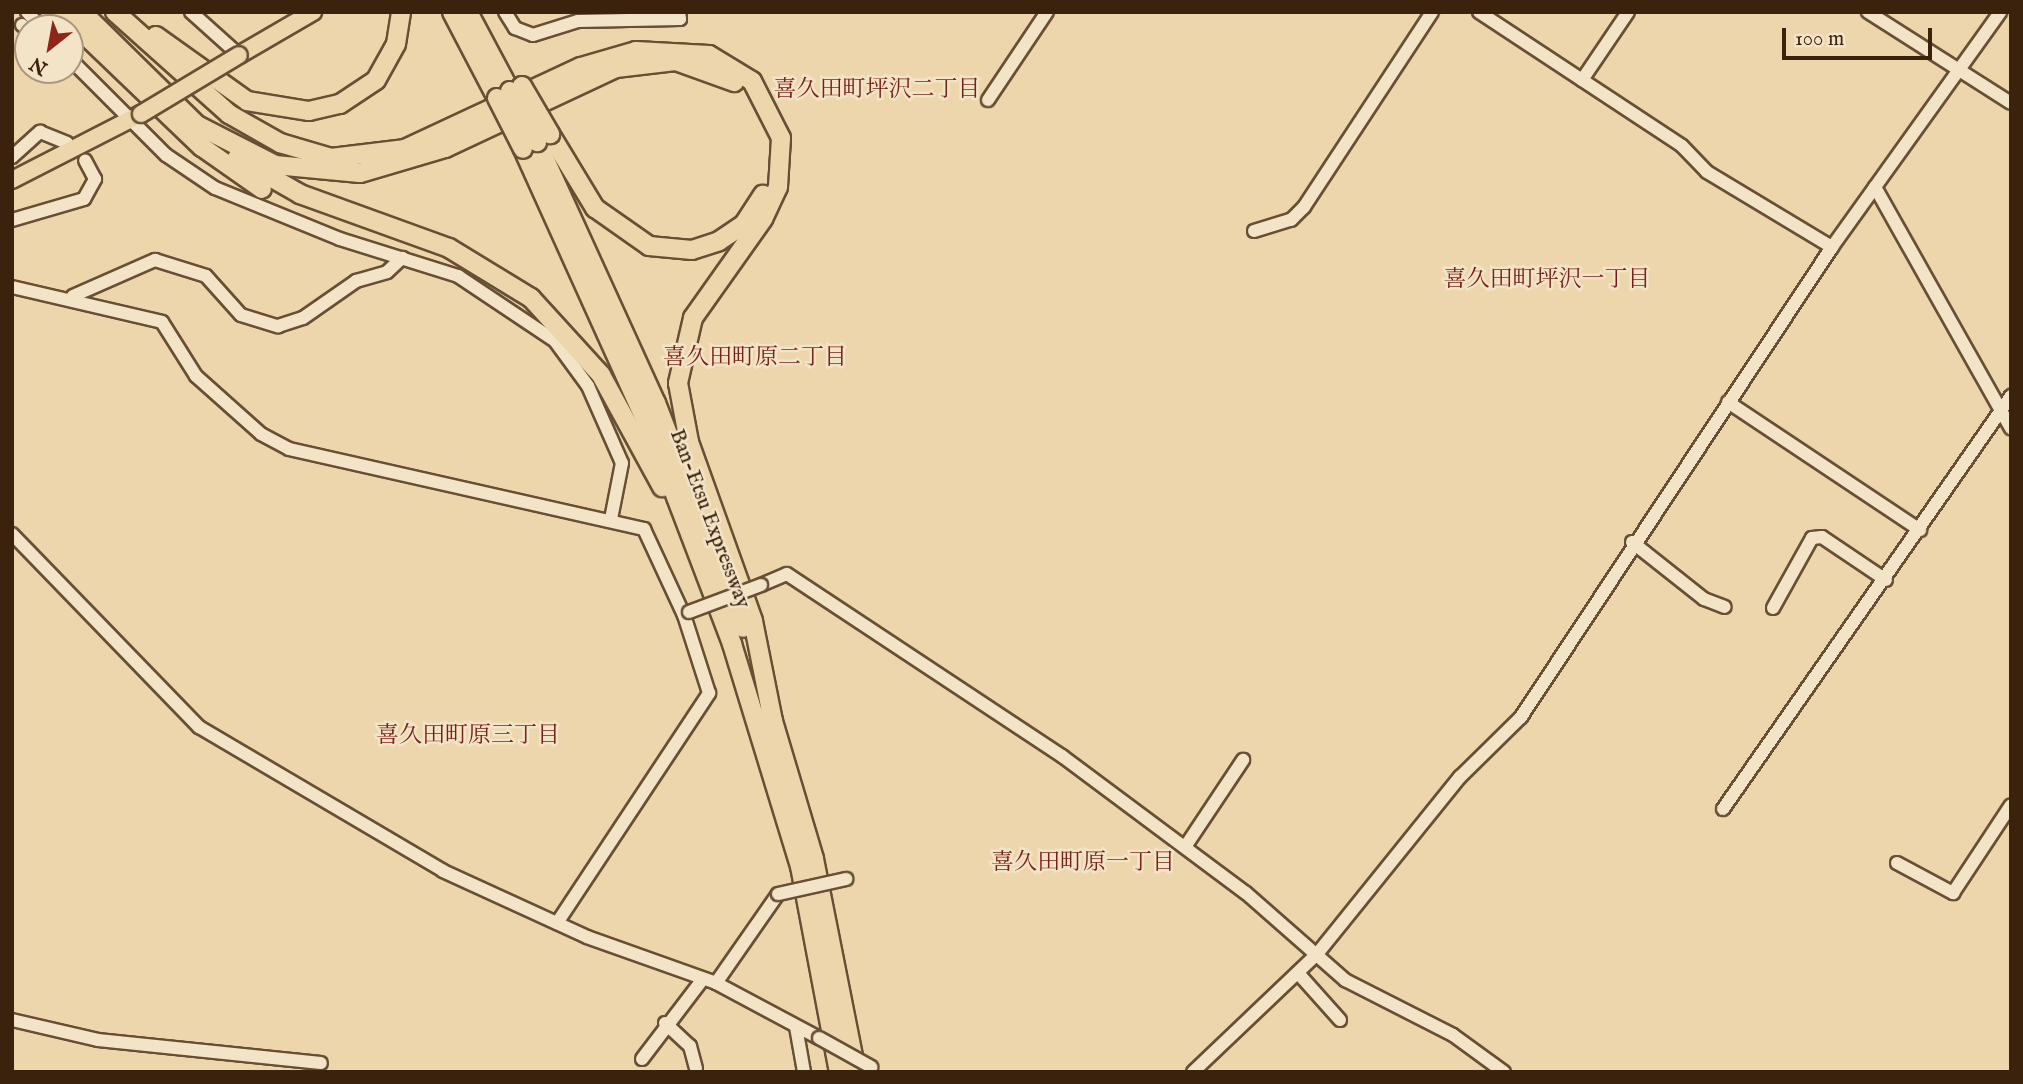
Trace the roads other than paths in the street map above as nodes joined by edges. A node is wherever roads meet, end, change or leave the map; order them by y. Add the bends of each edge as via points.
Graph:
1 (61, 12) edge
2 (82, 12) edge
3 (115, 12) edge
4 (131, 12) edge
5 (191, 12) edge
6 (313, 12) edge
7 (401, 12) edge
8 (452, 12) edge
9 (468, 12) edge
10 (480, 12) edge
11 (505, 12) edge
12 (679, 12) edge
13 (1047, 12) edge
14 (1432, 12) edge
15 (1479, 12) edge
16 (1628, 12) edge
17 (1893, 12) edge
18 (2000, 12) edge
19 (1873, 16) edge
20 (156, 36) junction
21 (239, 55) junction
22 (1959, 68) junction
23 (84, 71) edge
24 (1582, 80) junction
25 (510, 92) junction
26 (988, 100) dead end
27 (2011, 103) edge
28 (135, 117) junction
29 (197, 125) junction
30 (452, 132) junction
31 (536, 142) junction
32 (67, 144) dead end
33 (12, 157) edge
34 (85, 160) dead end
35 (13, 177) edge
36 (1875, 187) junction
37 (12, 220) edge
38 (1254, 231) dead end
39 (1832, 247) junction
40 (449, 248) junction
41 (402, 258) junction
42 (12, 287) edge
43 (72, 296) junction
44 (2011, 396) edge
45 (1728, 402) junction
46 (2001, 411) junction
47 (2011, 428) edge
48 (611, 519) junction
49 (1920, 530) junction
50 (12, 534) edge
51 (1632, 542) junction
52 (1886, 580) junction
53 (1725, 607) dead end
54 (1773, 608) dead end
55 (687, 614) junction
56 (732, 644) junction
57 (773, 722) junction
58 (1243, 760) dead end
59 (2011, 805) edge
60 (1723, 809) dead end
61 (1185, 847) junction
62 (1897, 863) dead end
63 (849, 878) dead end
64 (557, 923) junction
65 (1317, 954) junction
66 (1298, 972) junction
67 (709, 981) junction
68 (12, 1020) edge
69 (1340, 1020) dead end
70 (665, 1023) junction
71 (796, 1027) junction
72 (642, 1059) dead end
73 (321, 1063) dead end
74 (803, 1067) edge
75 (696, 1068) dead end
76 (869, 1070) edge
77 (793, 1072) edge
78 (839, 1072) edge
79 (1193, 1072) edge
80 (1504, 1072) edge

1 - 40 highway via 241,177 308,209
2 - 29 highway
3 - 30 highway via 214,103 296,149 368,158
4 - 20 highway
5 - 21 street
6 - 21 main road
7 - 20 highway via 396,44 376,80 340,104 309,111 247,101
8 - 25 highway, Ban-Etsu Expressway
9 - 25 highway, Ban-Etsu Expressway
10 - 25 highway
11 - 12 street via 515,28 533,35 578,21 680,19
13 - 26 street
14 - 38 street via 1304,207 1291,220
15 - 24 street
16 - 24 street
17 - 19 street
18 - 22 street
19 - 22 street
20 - 30 highway via 225,99 305,141 372,150
21 - 28 main road, bridge
22 - 27 street
22 - 36 street
23 - 28 street
24 - 39 street via 1682,146 1707,172
25 - 31 highway, bridge
25 - 31 highway, Ban-Etsu Expressway, bridge
28 - 35 main road
28 - 41 street via 166,155 215,188
29 - 31 highway via 275,164 360,173 445,148 602,72 676,61 718,72 754,102 769,138 769,177 753,213 732,233 706,247 663,250 608,221
29 - 40 highway via 284,187
30 - 57 highway via 599,60 655,49 724,62 751,82 771,107 783,153 778,187 763,219 693,318 678,383 689,442 753,621
31 - 56 highway, Ban-Etsu Expressway
31 - 57 highway, Ban-Etsu Expressway via 656,403
32 - 33 street via 40,132
34 - 37 street via 95,179 84,199
36 - 39 street
36 - 46 street
39 - 45 street
40 - 56 highway via 531,298 601,374 660,482
41 - 43 street via 387,272 356,281 303,318 278,326 241,315 206,276 155,260
41 - 48 street via 482,288 537,326 574,362 622,463
42 - 43 street
43 - 48 street via 162,322 210,390 289,449
44 - 46 street
45 - 49 street
45 - 51 street
46 - 47 street
46 - 49 street
48 - 55 street via 650,535
49 - 52 street
50 - 64 street via 199,727 443,871
51 - 53 street via 1704,599
51 - 65 street via 1521,717 1460,777
52 - 54 street via 1822,537 1812,538
52 - 60 street
55 - 61 street, bridge via 787,574 1062,756
55 - 64 street via 709,694
56 - 78 highway, Ban-Etsu Expressway via 800,866
57 - 76 highway, Ban-Etsu Expressway
58 - 61 street
59 - 62 street via 1953,893
61 - 65 street
63 - 67 street, bridge via 778,894
64 - 67 street
65 - 66 street
65 - 80 street via 1345,979 1453,1035
66 - 69 street
66 - 79 street
67 - 70 street
67 - 71 street
68 - 73 street via 112,1042
70 - 72 street
70 - 75 street via 691,1046
71 - 74 street
71 - 76 street, bridge
74 - 77 street

